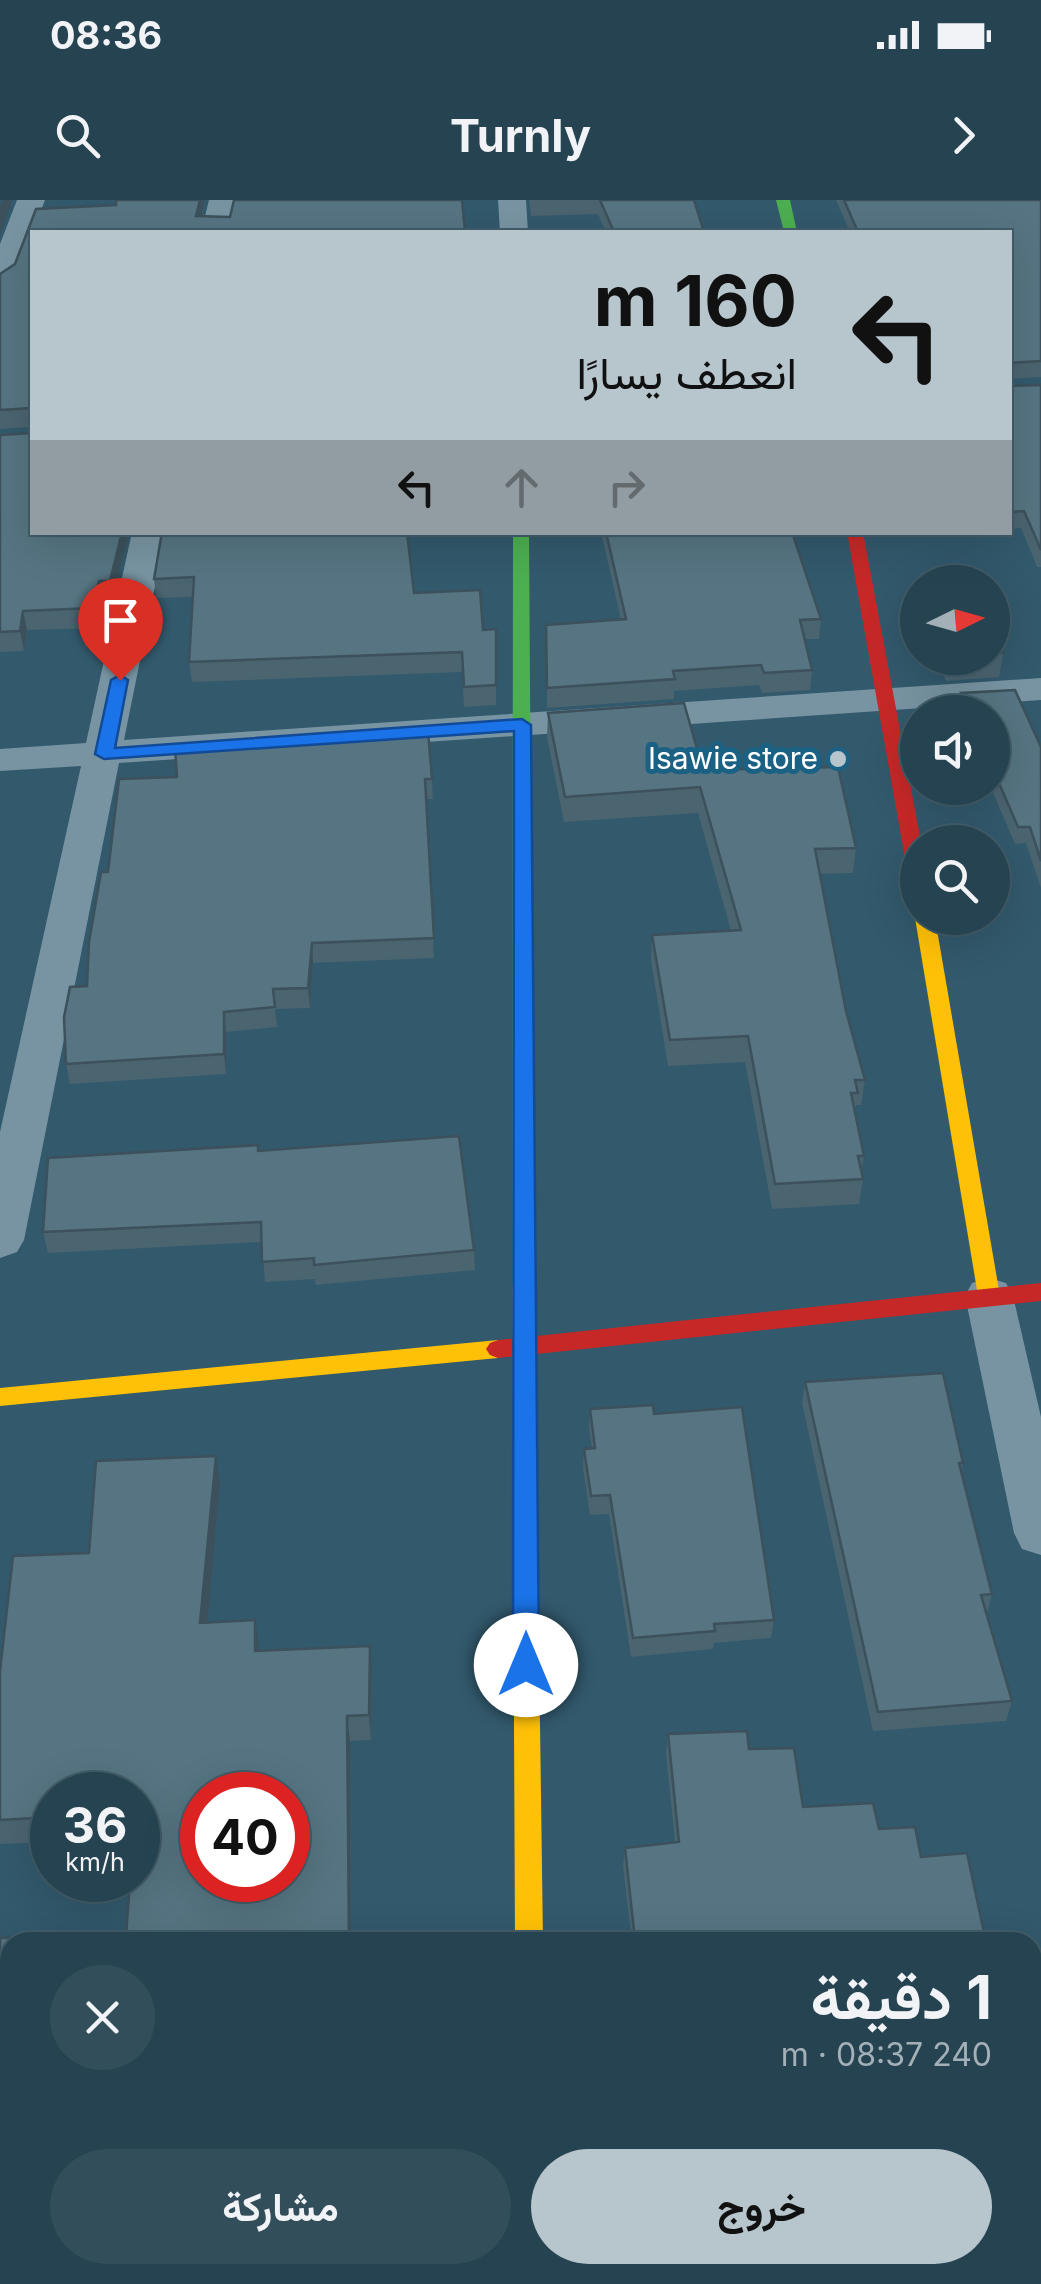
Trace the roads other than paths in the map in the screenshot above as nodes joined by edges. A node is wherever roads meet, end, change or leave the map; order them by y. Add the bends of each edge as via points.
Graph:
1 (50, 200) edge
2 (223, 200) edge
3 (512, 200) edge
4 (784, 200) edge
5 (31, 201) edge
6 (0, 203) edge
7 (216, 230) edge
8 (514, 230) edge
9 (791, 230) edge
10 (0, 281) edge
11 (149, 535) edge
12 (522, 535) edge
13 (856, 535) edge
14 (1041, 689) edge
15 (888, 699) junction
16 (522, 725) junction
17 (104, 754) junction
18 (0, 760) edge
19 (909, 825) edge
20 (928, 935) edge
21 (0, 1240) edge
22 (1041, 1292) edge
23 (989, 1296) junction
24 (522, 1348) junction
25 (0, 1398) edge
26 (1041, 1534) edge
27 (529, 1932) edge

1 - 5 street
2 - 7 street
3 - 8 street
4 - 9 street
5 - 6 street
5 - 10 street
11 - 17 street
12 - 16 street
13 - 15 street
14 - 15 street
15 - 16 street
15 - 19 street
16 - 17 street
16 - 24 street
17 - 18 street
17 - 21 street
20 - 23 street
22 - 23 street
23 - 24 street
23 - 26 street
24 - 25 street
24 - 27 street

